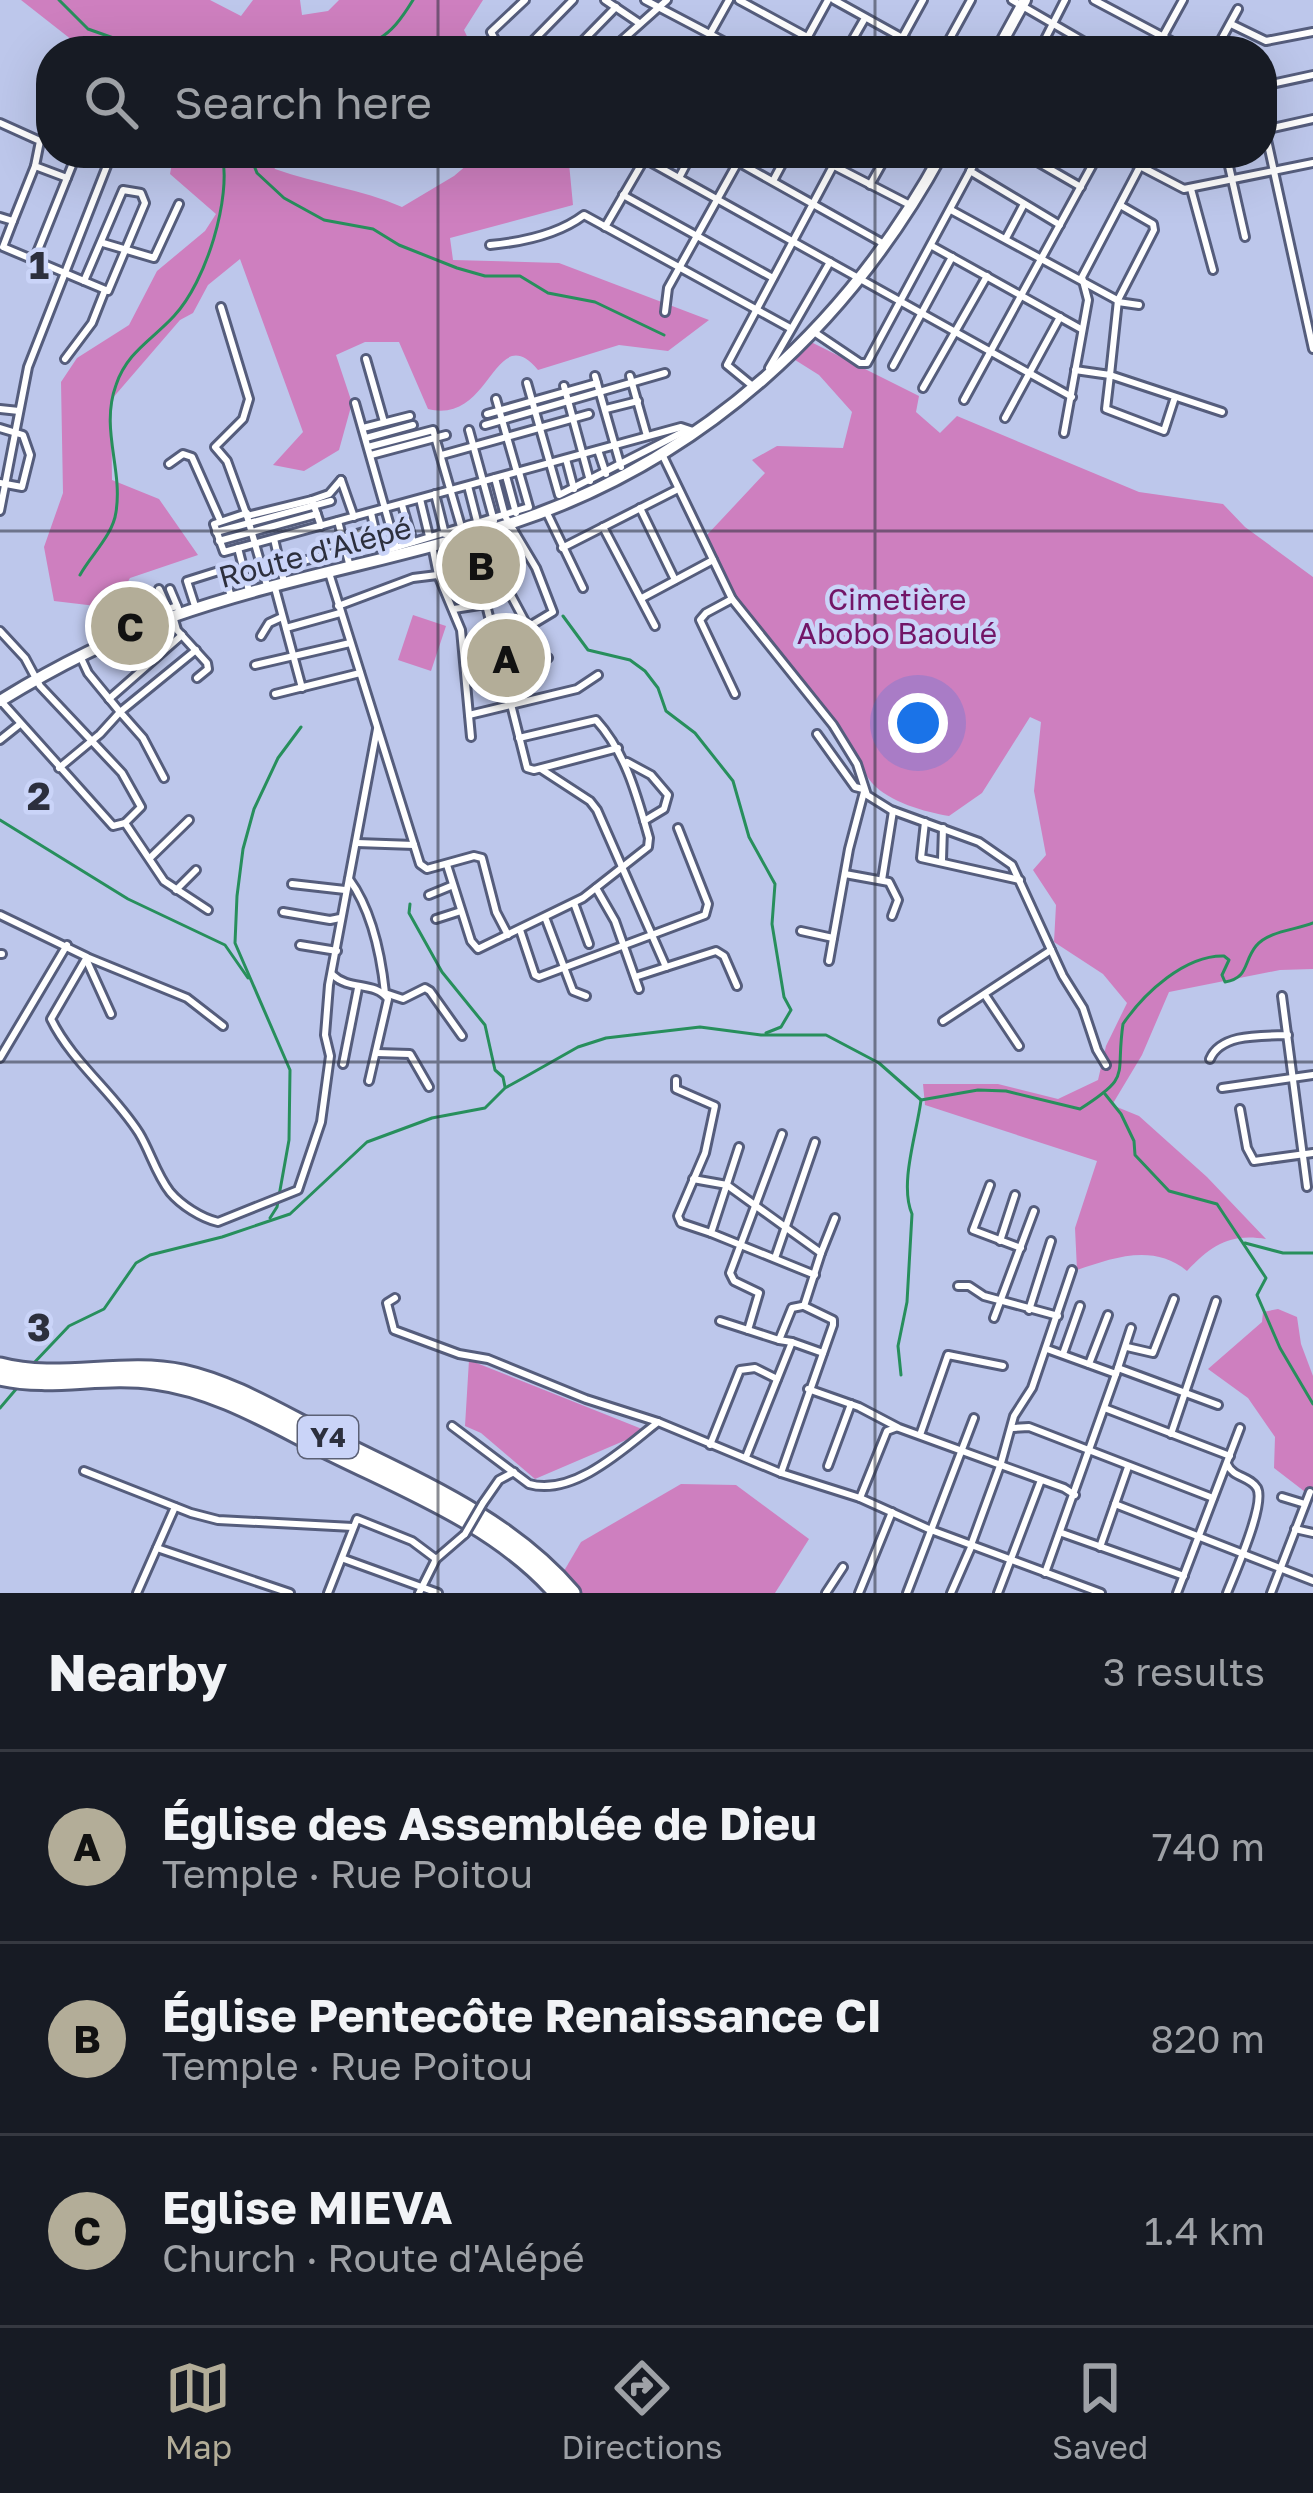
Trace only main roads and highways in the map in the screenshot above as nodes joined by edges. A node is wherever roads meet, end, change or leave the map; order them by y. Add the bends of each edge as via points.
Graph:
1 (1019, 2) edge
2 (1004, 36) edge
3 (930, 168) edge
4 (0, 701) edge
5 (4, 1373) edge
6 (45, 1377) junction
7 (556, 1593) edge
8 (572, 1593) edge

1 - 2 main road
3 - 4 main road, Route d'Alépé via 886,245 814,332 662,454 546,511 177,612
5 - 6 highway, Y4
6 - 7 highway, Y4 via 141,1379 218,1397 452,1513 505,1546
6 - 8 highway, Y4 via 156,1369 222,1385 457,1502 510,1535

